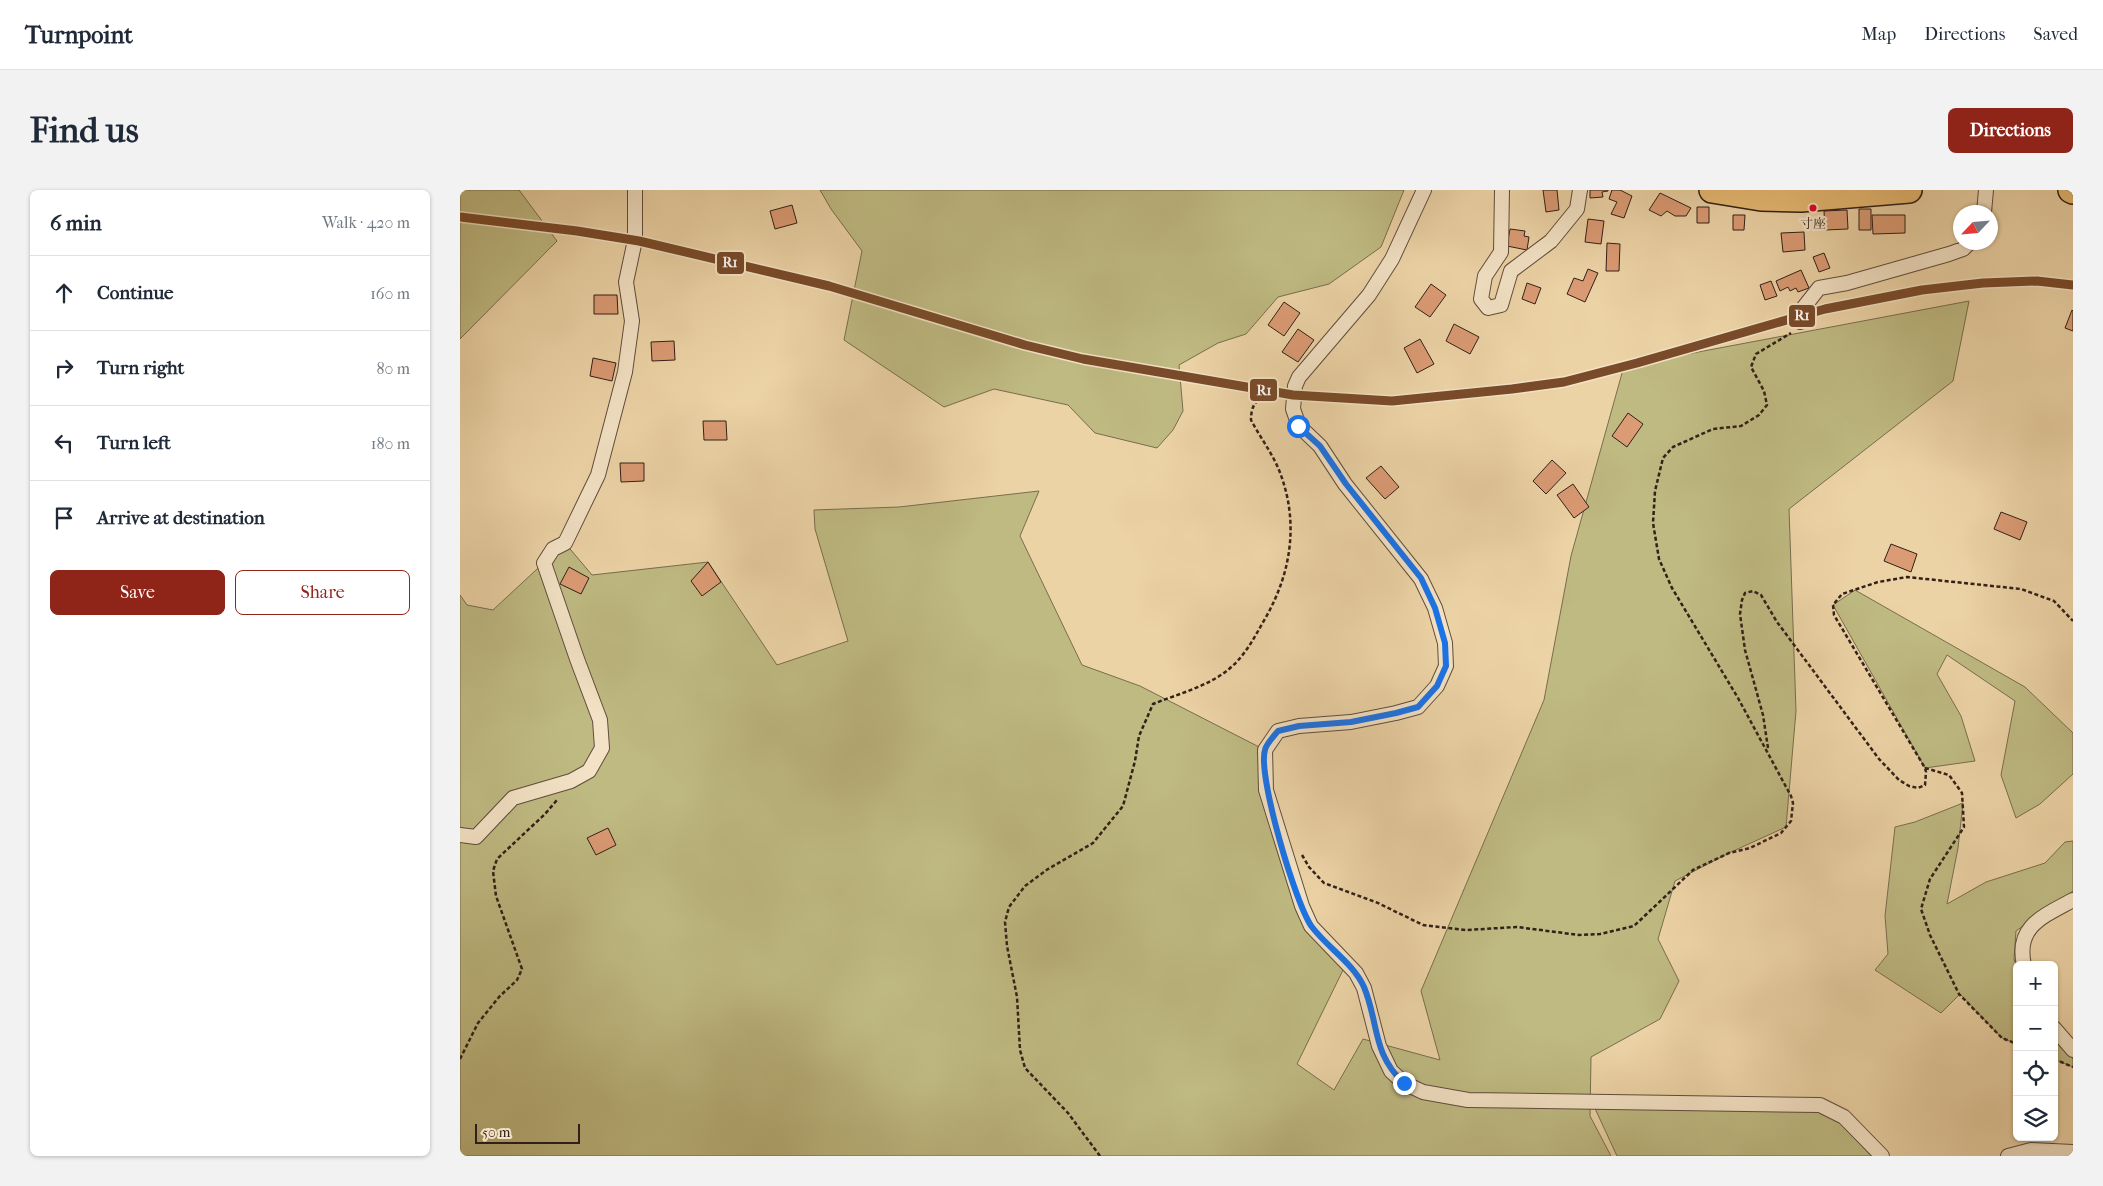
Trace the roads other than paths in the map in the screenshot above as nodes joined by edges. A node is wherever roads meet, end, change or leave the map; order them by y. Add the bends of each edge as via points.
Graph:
1 (635, 190) edge
2 (1424, 190) edge
3 (1502, 190) edge
4 (1580, 190) edge
5 (1712, 190) edge
6 (1909, 190) edge
7 (1986, 190) edge
8 (1985, 205) edge
9 (1958, 250) edge
10 (1800, 322) road end
11 (460, 835) edge
12 (2073, 900) edge
13 (2024, 961) edge
14 (2058, 1033) edge
15 (2073, 1050) edge
16 (2073, 1152) edge
17 (1882, 1156) edge
18 (2008, 1156) edge

1 - 11 street via 635,240 626,282 632,321 613,423 598,475 565,543 553,549 544,562 600,720 602,748 589,771 571,781 513,798 476,837
2 - 17 street via 1392,259 1369,294 1298,377 1295,386 1293,408 1298,426 1320,446 1421,578 1435,608 1445,643 1446,666 1437,686 1418,707 1351,722 1278,731 1265,750 1266,790 1311,926 1356,972 1364,988 1379,1046 1391,1071 1404,1083 1423,1092 1468,1100 1820,1105 1844,1118
3 - 4 street via 1501,252 1485,276 1481,299 1488,308 1501,305 1511,270 1551,241 1578,209
5 - 6 highway via 1761,198 1802,199
7 - 8 street
9 - 10 street via 1847,283 1819,288 1804,307
12 - 13 street via 2031,926 2022,941
14 - 15 street
16 - 18 street via 2031,1150

